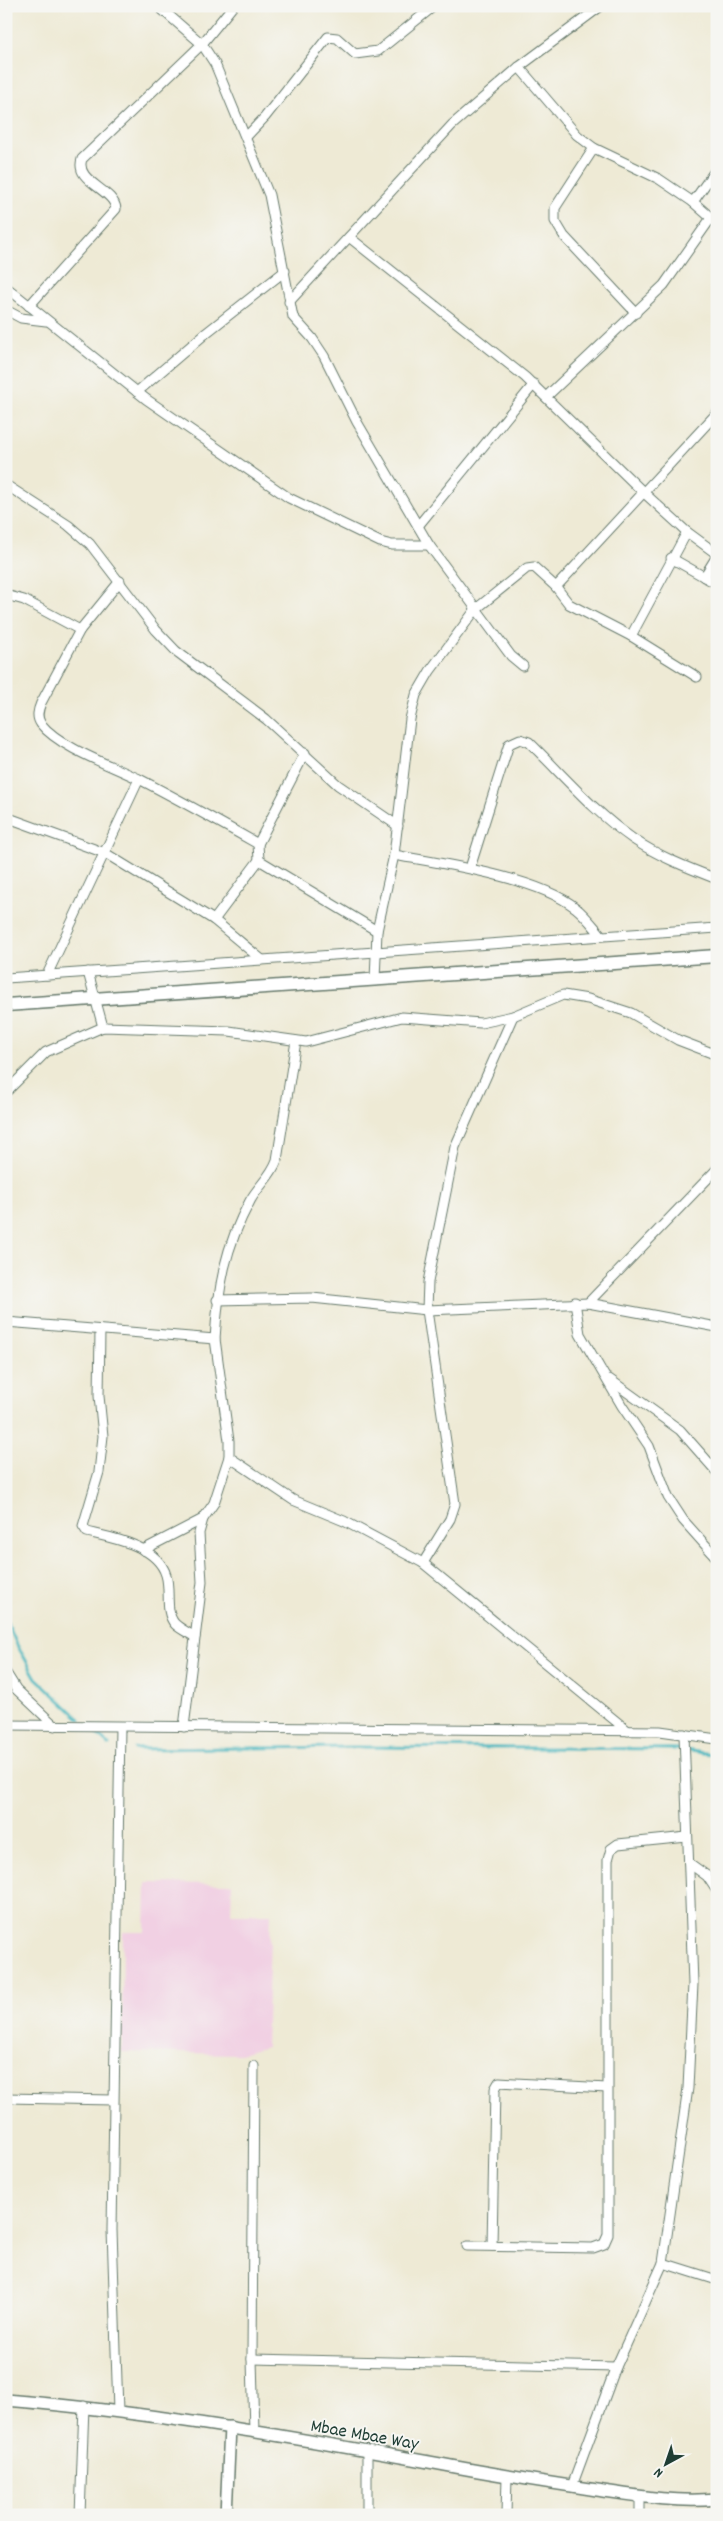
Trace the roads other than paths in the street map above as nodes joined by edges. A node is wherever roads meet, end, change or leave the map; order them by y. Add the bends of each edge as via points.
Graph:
1 (158, 6) edge
2 (233, 6) edge
3 (434, 6) edge
4 (602, 6) edge
5 (202, 44) junction
6 (519, 67) junction
7 (246, 138) junction
8 (594, 148) junction
9 (717, 168) edge
10 (692, 202) junction
11 (714, 221) edge
12 (349, 237) junction
13 (285, 271) junction
14 (6, 287) edge
15 (289, 302) junction
16 (29, 306) junction
17 (6, 310) edge
18 (636, 313) junction
19 (46, 321) junction
20 (534, 384) junction
21 (138, 392) junction
22 (546, 397) junction
23 (717, 413) edge
24 (6, 485) edge
25 (642, 491) junction
26 (418, 526) junction
27 (687, 532) junction
28 (430, 545) junction
29 (717, 555) edge
30 (671, 558) junction
31 (704, 577) junction
32 (120, 581) junction
33 (717, 584) edge
34 (556, 587) junction
35 (6, 594) edge
36 (476, 609) junction
37 (80, 630) junction
38 (631, 636) junction
39 (523, 666) dead end
40 (697, 677) dead end
41 (305, 753) junction
42 (139, 779) junction
43 (6, 817) edge
44 (398, 826) junction
45 (258, 844) junction
46 (105, 853) junction
47 (394, 855) junction
48 (259, 860) junction
49 (470, 868) junction
50 (717, 879) edge
51 (214, 920) junction
52 (717, 928) edge
53 (376, 930) junction
54 (602, 936) junction
55 (377, 953) junction
56 (717, 956) edge
57 (262, 960) junction
58 (88, 972) junction
59 (47, 975) junction
60 (6, 978) edge
61 (375, 980) junction
62 (94, 999) junction
63 (6, 1005) edge
64 (513, 1016) junction
65 (103, 1027) junction
66 (296, 1041) junction
67 (717, 1055) edge
68 (6, 1092) edge
69 (717, 1169) edge
70 (217, 1300) junction
71 (575, 1302) junction
72 (588, 1302) junction
73 (427, 1310) junction
74 (6, 1322) edge
75 (717, 1327) edge
76 (100, 1330) junction
77 (215, 1339) junction
78 (606, 1377) junction
79 (229, 1457) junction
80 (716, 1471) edge
81 (203, 1519) junction
82 (143, 1550) junction
83 (717, 1558) edge
84 (423, 1564) junction
85 (195, 1637) junction
86 (6, 1673) edge
87 (6, 1725) edge
88 (55, 1726) junction
89 (120, 1727) junction
90 (184, 1727) junction
91 (628, 1731) junction
92 (684, 1734) junction
93 (717, 1740) edge
94 (687, 1837) junction
95 (689, 1863) junction
96 (717, 1891) edge
97 (254, 2066) dead end
98 (607, 2088) junction
99 (6, 2098) edge
100 (113, 2100) junction
101 (467, 2246) dead end
102 (492, 2246) junction
103 (663, 2263) junction
104 (717, 2280) edge
105 (252, 2359) junction
106 (616, 2367) junction
107 (6, 2400) edge
108 (84, 2406) junction
109 (118, 2411) junction
110 (230, 2427) junction
111 (254, 2432) junction
112 (367, 2451) junction
113 (507, 2476) junction
114 (572, 2486) junction
115 (640, 2496) junction
116 (717, 2499) edge
117 (80, 2515) edge
118 (226, 2515) edge
119 (367, 2515) edge
120 (506, 2515) edge
121 (640, 2515) edge

1 - 5 street
2 - 5 street
3 - 7 street via 375,53 356,54 337,38 328,37
4 - 6 street
5 - 7 street via 213,59
5 - 16 street via 82,159 83,173 113,201 116,209
6 - 8 street via 567,125
6 - 12 street via 445,132
7 - 13 street via 269,195
8 - 10 street via 646,171
8 - 18 street via 555,208 555,221 564,236
9 - 10 street
10 - 11 street
11 - 18 street via 669,279
12 - 15 street
12 - 20 street
13 - 15 street
13 - 21 street
14 - 16 street
15 - 26 street via 294,317 324,356 357,422
16 - 19 street
17 - 19 street via 21,318
18 - 22 street
19 - 21 street
20 - 22 street
20 - 26 street
21 - 28 street via 296,502 380,542
22 - 25 street
23 - 25 street
24 - 32 street via 68,525 96,550
25 - 27 street
25 - 34 street
26 - 28 street
27 - 29 street
27 - 30 street
28 - 36 street
29 - 31 street
30 - 31 street
30 - 38 street
31 - 33 street
32 - 37 street
32 - 41 street via 167,643
34 - 36 street via 538,569 530,566
34 - 38 street via 568,604
35 - 37 street
36 - 39 street via 516,662
36 - 44 street via 416,695 410,718
37 - 42 street via 41,703 39,720 44,728 77,750
38 - 40 street
41 - 44 street via 334,781
41 - 45 street
42 - 45 street
42 - 46 street
43 - 46 street
44 - 47 street
45 - 48 street
46 - 51 street
46 - 59 street
47 - 49 street
47 - 53 street
48 - 51 street
48 - 53 street
49 - 50 street via 509,744 520,739 529,742 593,806 635,840
49 - 54 street via 560,898 576,908
51 - 57 street
52 - 54 street
53 - 55 street
54 - 55 street
55 - 57 street
55 - 61 street
56 - 61 main road
57 - 58 street
58 - 59 street
58 - 62 street
59 - 60 street
61 - 62 main road
62 - 63 main road
62 - 65 street
64 - 66 street via 481,1023 402,1017 313,1041
64 - 67 street via 557,996 571,995 631,1013 678,1040
64 - 73 street via 455,1147 428,1282
65 - 66 street via 229,1031
65 - 68 street via 46,1052
66 - 70 street via 275,1166 242,1217 230,1247
69 - 72 street
70 - 73 street via 312,1298
70 - 77 street
71 - 72 street
71 - 73 street
71 - 78 street via 580,1334
72 - 75 street
73 - 84 street via 455,1504 450,1519
74 - 76 street
76 - 77 street
76 - 82 street via 103,1436 99,1472 83,1526 87,1532 126,1541
77 - 79 street via 230,1441
78 - 80 street via 680,1430
78 - 83 street via 650,1446 668,1497 683,1520
79 - 81 street via 214,1503
79 - 84 street via 292,1500 344,1521
81 - 82 street
81 - 85 street via 199,1533 202,1582
82 - 85 street via 166,1572 169,1606 175,1625
84 - 91 street
85 - 90 street
86 - 88 street via 25,1699
87 - 88 street
88 - 89 street
89 - 90 street
89 - 100 street
90 - 91 street
91 - 92 street
92 - 93 street
92 - 94 street
94 - 95 street
94 - 98 street via 618,1844 611,1849 608,1860
95 - 96 street via 706,1876
95 - 103 street via 692,1984 688,2088
97 - 105 street
98 - 102 street via 608,2234 604,2244 593,2248
98 - 102 street via 499,2082 495,2089
99 - 100 street
100 - 109 street via 112,2230
101 - 102 street
103 - 104 street
103 - 106 street
105 - 106 street
105 - 111 street
106 - 114 street
107 - 108 street, Mbae Mbae Way
108 - 109 street, Mbae Mbae Way
108 - 117 street
109 - 110 street, Mbae Mbae Way
110 - 111 street, Mbae Mbae Way
110 - 118 street
111 - 112 street, Mbae Mbae Way
112 - 113 street, Mbae Mbae Way
112 - 119 street
113 - 114 street, Mbae Mbae Way
113 - 120 street
114 - 115 street, Mbae Mbae Way
115 - 116 street, Mbae Mbae Way via 678,2501
115 - 121 street

